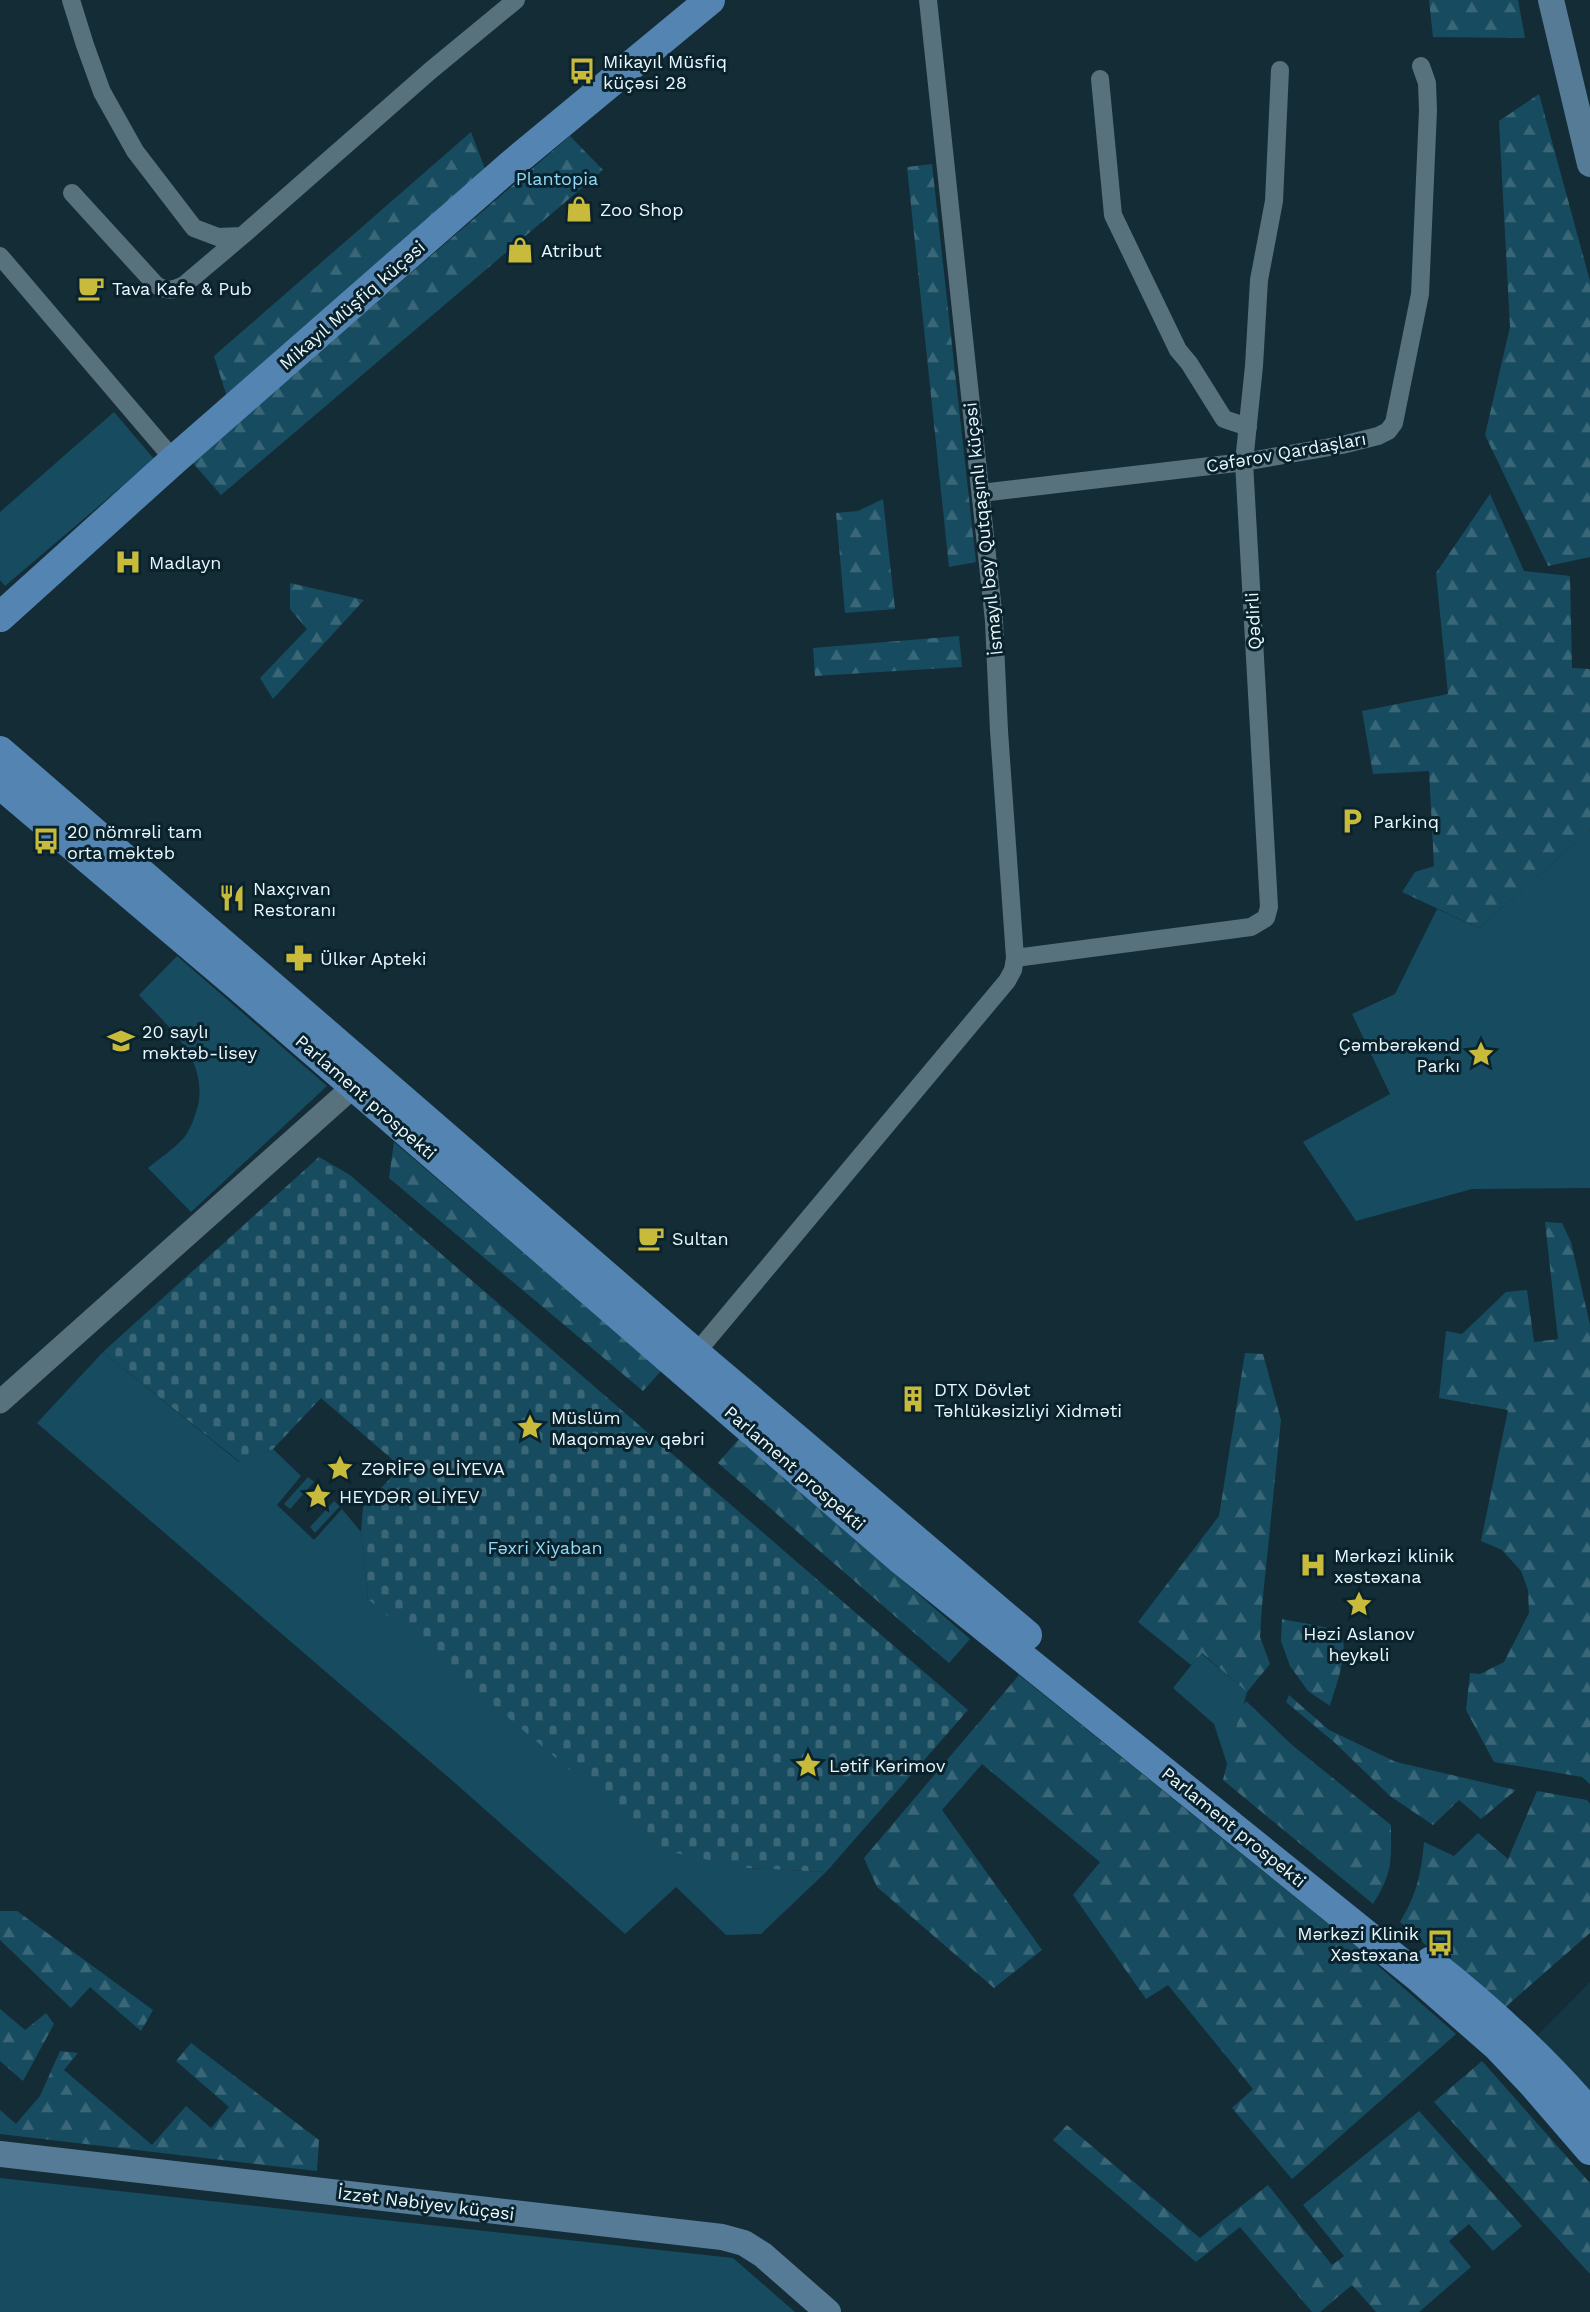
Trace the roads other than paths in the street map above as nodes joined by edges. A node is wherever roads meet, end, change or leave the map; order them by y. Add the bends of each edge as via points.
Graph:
1 (71, 0) edge
2 (516, 0) edge
3 (710, 0) edge
4 (928, 0) edge
5 (1551, 0) edge
6 (1421, 66) dead end
7 (1280, 70) dead end
8 (1100, 79) dead end
9 (1590, 164) edge
10 (72, 193) dead end
11 (242, 236) junction
12 (0, 257) edge
13 (1248, 428) junction
14 (174, 460) junction
15 (1244, 462) junction
16 (981, 493) junction
17 (0, 618) edge
18 (0, 751) edge
19 (0, 784) edge
20 (1014, 958) junction
21 (354, 1086) junction
22 (696, 1353) junction
23 (0, 1402) edge
24 (1590, 2113) edge
25 (1590, 2150) edge
26 (0, 2154) edge
27 (828, 2312) edge

1 - 11 street via 102,92 135,151 194,228 218,237
2 - 11 street
3 - 14 main road, Mikayıl Müşfiq küçəsi via 512,164
4 - 16 street, İsmayıl bəy Qutqaşınlı küçəsi
5 - 9 main road
6 - 15 street, Cəfərov Qardaşları via 1428,110 1420,294 1394,423 1378,436
7 - 13 street, Qədirli via 1273,201 1259,281
8 - 13 street via 1113,215 1178,349 1224,419
10 - 11 street via 156,285 167,290 184,285
12 - 14 street
13 - 15 street, Qədirli
14 - 17 main road, Mikayıl Müşfiq küçəsi
15 - 16 street, Cəfərov Qardaşları
15 - 20 street, Qədirli via 1269,907 1266,918 1251,927
16 - 20 street, İsmayıl bəy Qutqaşınlı küçəsi via 994,621
18 - 22 main road, Parlament prospekti
19 - 21 main road, Parlament prospekti
20 - 22 street via 1007,981
21 - 23 street
21 - 25 main road, Parlament prospekti via 900,1558 1416,1975 1497,2046
22 - 24 main road, Parlament prospekti via 1025,1633 1475,1998
26 - 27 main road, İzzət Nəbiyev küçəsi via 722,2237 763,2255

